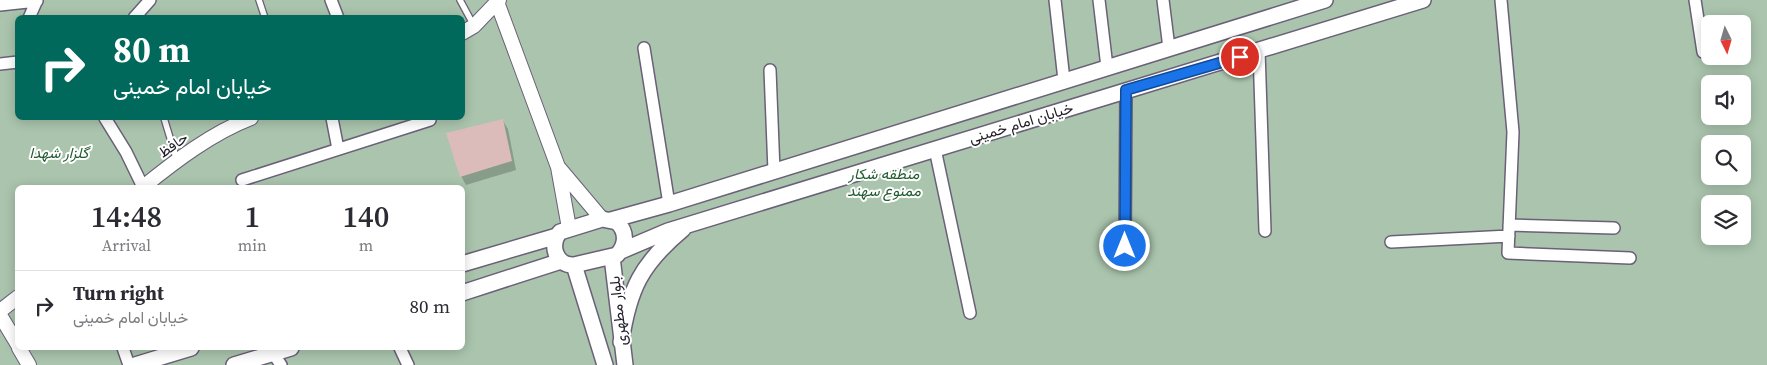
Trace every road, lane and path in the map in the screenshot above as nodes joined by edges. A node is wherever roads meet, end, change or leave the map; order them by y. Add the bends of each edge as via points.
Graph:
1 (37, 0) edge
2 (150, 0) edge
3 (259, 0) edge
4 (331, 0) edge
5 (460, 0) edge
6 (1055, 0) edge
7 (1099, 0) edge
8 (1163, 0) edge
9 (1325, 0) edge
10 (1423, 0) edge
11 (1501, 0) edge
12 (1695, 0) edge
13 (498, 1) edge
14 (0, 5) edge
15 (30, 15) edge
16 (137, 15) edge
17 (264, 15) edge
18 (337, 15) edge
19 (464, 15) edge
20 (468, 30) edge
21 (1701, 39) edge
22 (644, 48) dead end
23 (1169, 48) junction
24 (1258, 51) junction
25 (15, 62) edge
26 (0, 64) edge
27 (1108, 67) junction
28 (770, 70) dead end
29 (1064, 80) junction
30 (1126, 90) junction
31 (106, 120) edge
32 (165, 120) edge
33 (239, 120) edge
34 (332, 120) edge
35 (430, 120) dead end
36 (338, 149) junction
37 (935, 149) junction
38 (176, 161) junction
39 (558, 167) junction
40 (774, 171) junction
41 (242, 180) dead end
42 (141, 185) edge
43 (145, 185) edge
44 (669, 204) junction
45 (606, 219) junction
46 (686, 226) junction
47 (1614, 228) dead end
48 (1509, 230) junction
49 (1265, 231) dead end
50 (563, 232) junction
51 (1391, 242) dead end
52 (1125, 246) dead end
53 (616, 254) junction
54 (1630, 258) dead end
55 (465, 263) edge
56 (568, 263) junction
57 (465, 291) edge
58 (15, 299) edge
59 (0, 310) edge
60 (970, 313) dead end
61 (0, 315) edge
62 (15, 341) edge
63 (620, 342) junction
64 (20, 350) edge
65 (124, 350) edge
66 (184, 350) edge
67 (288, 350) edge
68 (401, 350) edge
69 (277, 359) edge
70 (29, 365) edge
71 (129, 365) edge
72 (135, 365) edge
73 (234, 365) edge
74 (408, 365) edge
75 (605, 365) edge
76 (625, 365) edge

1 - 14 street
1 - 15 street
2 - 16 street
3 - 17 lane
4 - 18 street
5 - 19 lane
6 - 29 street
7 - 27 street
8 - 23 street
9 - 23 main road, خیابان امام خمینی
10 - 24 main road, خیابان امام خمینی
11 - 48 street via 1512,132
12 - 21 street
13 - 20 street
13 - 39 street
22 - 44 street
23 - 27 main road, خیابان امام خمینی
24 - 30 main road, خیابان امام خمینی
24 - 49 street
25 - 26 street
27 - 29 main road, خیابان امام خمینی
28 - 40 street
29 - 40 main road, خیابان امام خمینی
30 - 37 main road, خیابان امام خمینی
30 - 52 street
31 - 42 street
32 - 38 lane
33 - 38 street, حافظ
34 - 36 street
35 - 36 street
36 - 41 street
37 - 46 main road, خیابان امام خمینی
37 - 60 street
38 - 43 street, حافظ
39 - 45 street
39 - 50 street
40 - 44 main road, خیابان امام خمینی
44 - 45 main road, خیابان امام خمینی
45 - 50 main road, خیابان امام خمینی
45 - 53 main road, بلوار مطهری via 624,232 625,239
46 - 53 main road, خیابان امام خمینی
46 - 63 main road via 660,249 639,276 626,308
47 - 48 street
48 - 51 street
48 - 54 street via 1508,253
50 - 55 main road
50 - 56 main road, بلوار مطهری via 554,249
53 - 56 main road, خیابان امام خمینی
53 - 63 main road, بلوار مطهری
56 - 57 main road
56 - 75 main road, بلوار مطهری
58 - 59 street
61 - 62 street
63 - 76 main road, بلوار مطهری
64 - 70 street
65 - 71 street
66 - 72 main road
67 - 69 main road
68 - 74 street
69 - 73 main road

